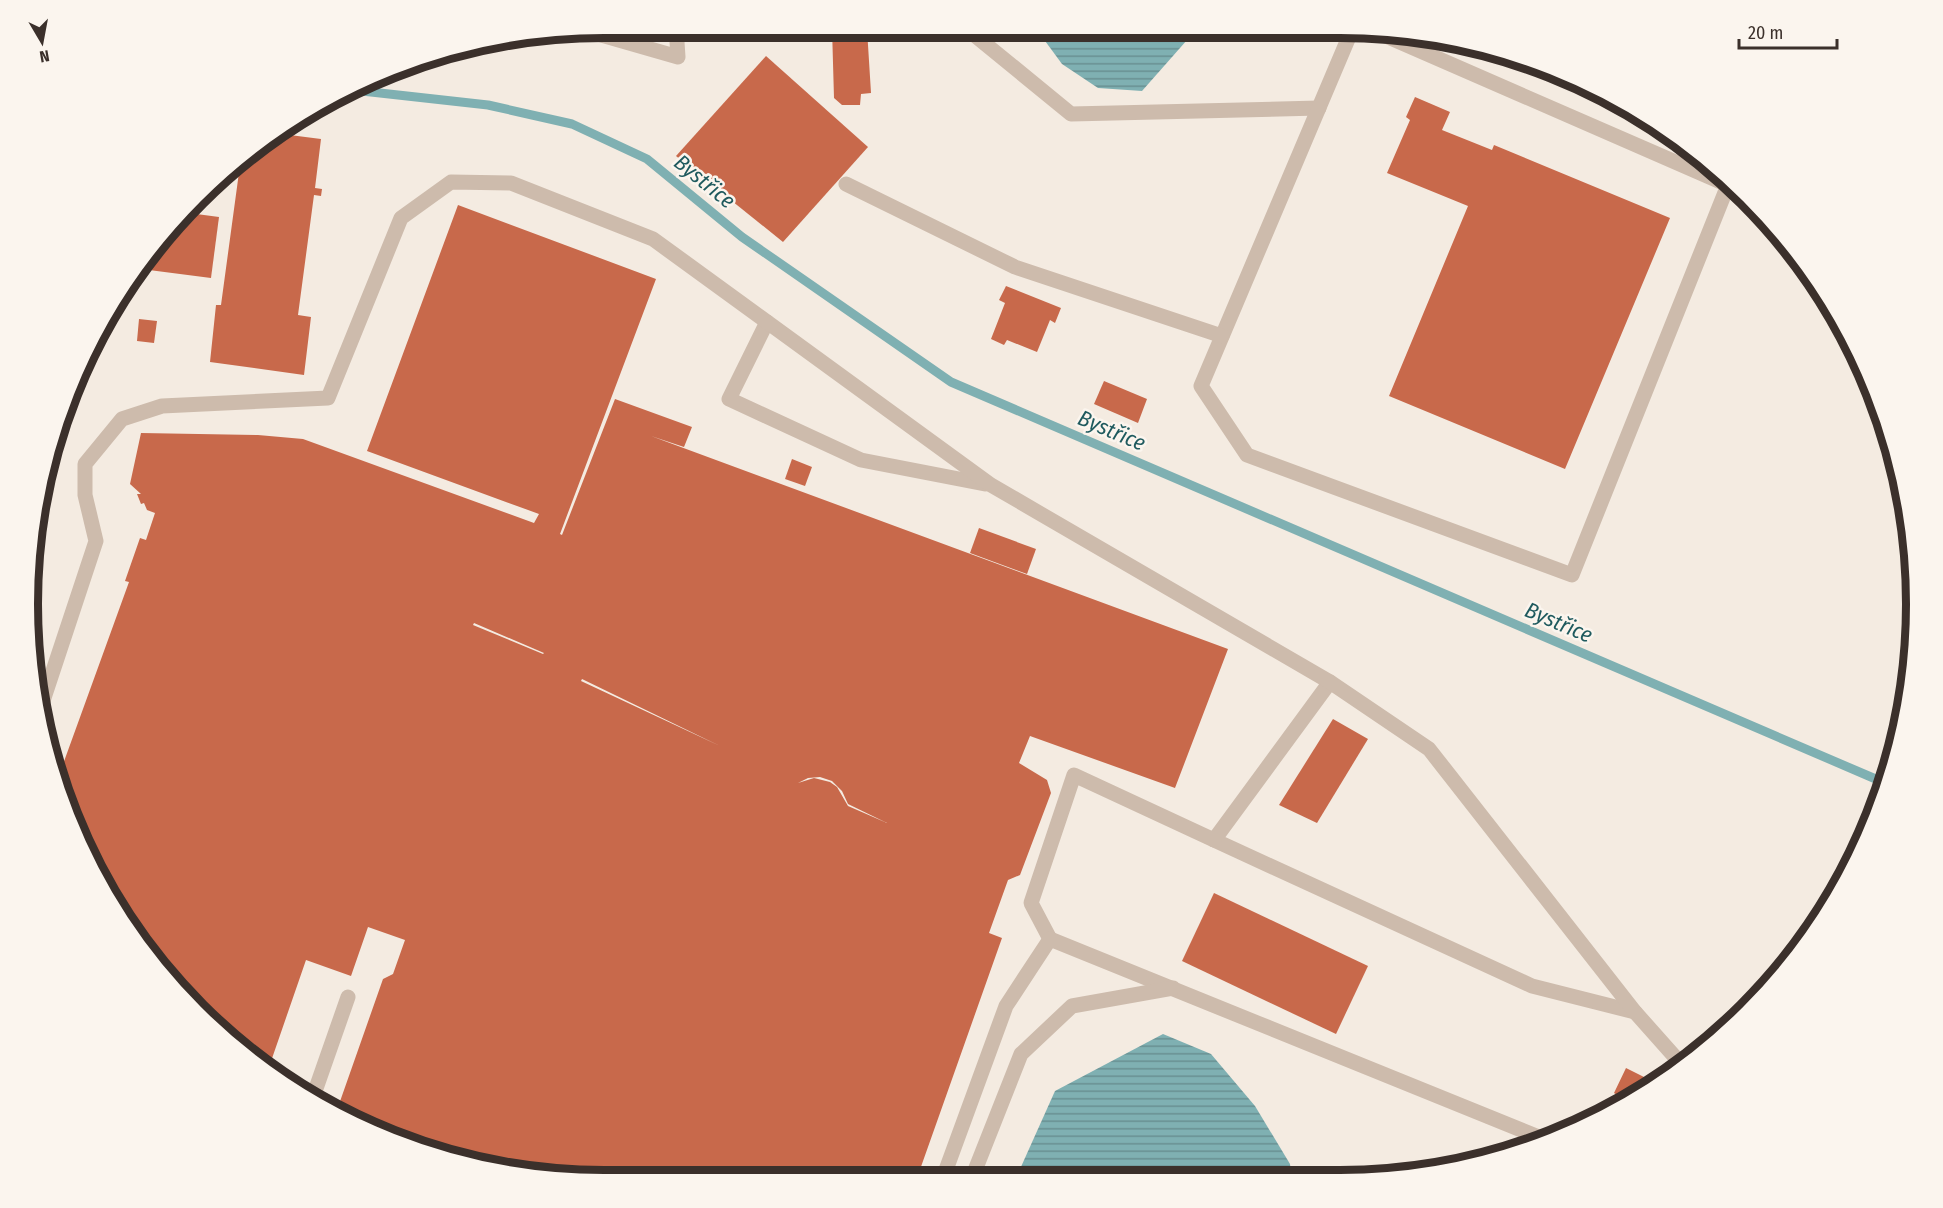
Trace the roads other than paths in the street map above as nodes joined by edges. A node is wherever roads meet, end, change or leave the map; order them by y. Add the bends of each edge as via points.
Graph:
1 (612, 38) edge
2 (677, 38) edge
3 (978, 38) edge
4 (1348, 38) edge
5 (1397, 41) edge
6 (1319, 108) junction
7 (1714, 179) edge
8 (846, 183) dead end
9 (1726, 190) edge
10 (767, 322) junction
11 (1222, 336) junction
12 (991, 485) junction
13 (1330, 682) junction
14 (45, 695) edge
15 (1215, 840) junction
16 (1050, 939) junction
17 (1173, 988) junction
18 (348, 997) dead end
19 (1635, 1012) junction
20 (1676, 1059) edge
21 (315, 1091) edge
22 (1534, 1135) edge
23 (947, 1170) edge
24 (975, 1170) edge

1 - 2 lane via 678,57
3 - 6 lane via 1071,114
4 - 6 lane
5 - 7 lane
6 - 11 lane
8 - 11 lane via 1015,267
9 - 11 lane via 1572,575 1247,455 1201,386
10 - 12 lane
10 - 12 lane via 729,399 861,460
10 - 14 lane via 653,240 511,183 451,182 401,218 328,398 162,406 122,418 97,448 85,464 85,495 96,541
12 - 13 lane
13 - 15 lane
13 - 19 lane via 1429,749
15 - 16 lane via 1074,774 1031,903
15 - 19 lane via 1532,986
16 - 17 lane
16 - 23 lane via 1006,1006
17 - 22 lane
17 - 24 lane via 1072,1006 1021,1054
18 - 21 lane
19 - 20 lane

